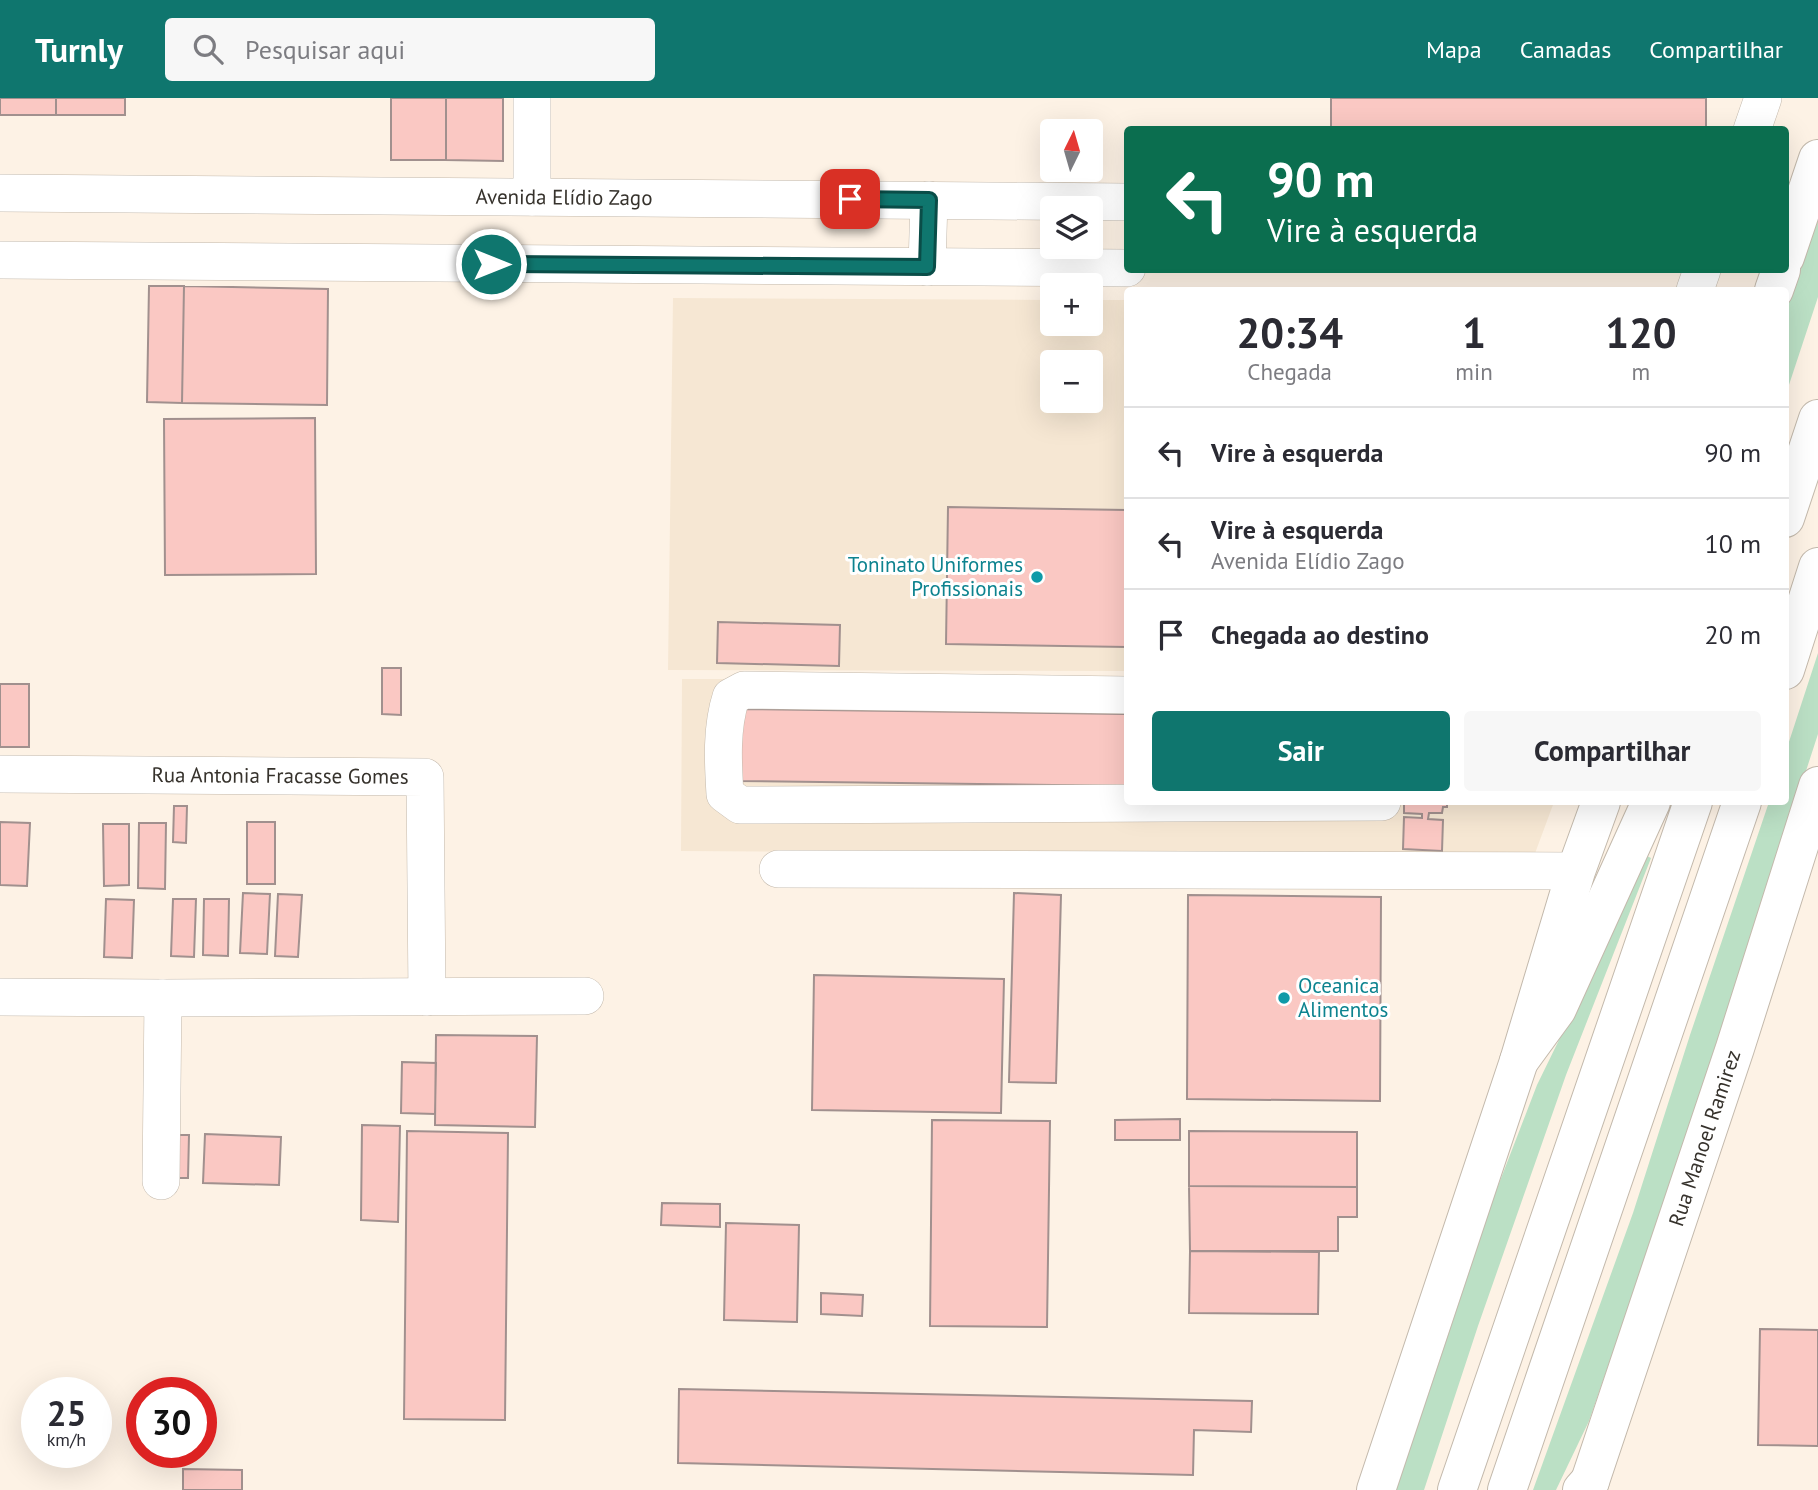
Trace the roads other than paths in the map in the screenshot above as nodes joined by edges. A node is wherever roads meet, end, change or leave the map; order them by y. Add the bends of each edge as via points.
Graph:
1 (532, 98) edge
2 (1763, 98) edge
3 (1753, 126) edge
4 (1818, 159) edge
5 (0, 193) edge
6 (532, 197) junction
7 (929, 200) junction
8 (1124, 202) edge
9 (1794, 206) edge
10 (1789, 234) edge
11 (0, 260) edge
12 (927, 267) junction
13 (1124, 268) edge
14 (1818, 419) edge
15 (1789, 506) edge
16 (1818, 567) edge
17 (1789, 658) edge
18 (1124, 695) edge
19 (0, 774) edge
20 (1818, 786) edge
21 (1124, 803) edge
22 (1600, 805) edge
23 (1650, 805) edge
24 (1692, 805) edge
25 (1741, 805) edge
26 (778, 869) dead end
27 (1576, 871) junction
28 (585, 996) dead end
29 (0, 997) edge
30 (427, 997) junction
31 (163, 999) junction
32 (1519, 1061) junction
33 (160, 1181) dead end
34 (1586, 1487) edge
35 (1376, 1490) edge
36 (1457, 1490) edge
37 (1507, 1490) edge

1 - 6 street
2 - 3 street
4 - 9 main road
5 - 6 street, Avenida Elídio Zago
6 - 7 street, Avenida Elídio Zago
7 - 8 street, Avenida Elídio Zago
7 - 12 street
9 - 10 main road
11 - 12 street
12 - 13 street
14 - 15 main road
16 - 17 main road
18 - 21 street via 744,690 731,698 726,712 723,766 725,794 740,805
19 - 30 street, Rua Antonia Fracasse Gomes via 425,777
20 - 34 main road, Rua Manoel Ramirez via 1735,1048
22 - 27 main road
23 - 32 main road via 1557,1009
24 - 36 main road
25 - 37 main road
26 - 27 street
27 - 32 main road
28 - 30 street
29 - 31 street
30 - 31 street
31 - 33 street
32 - 35 main road

